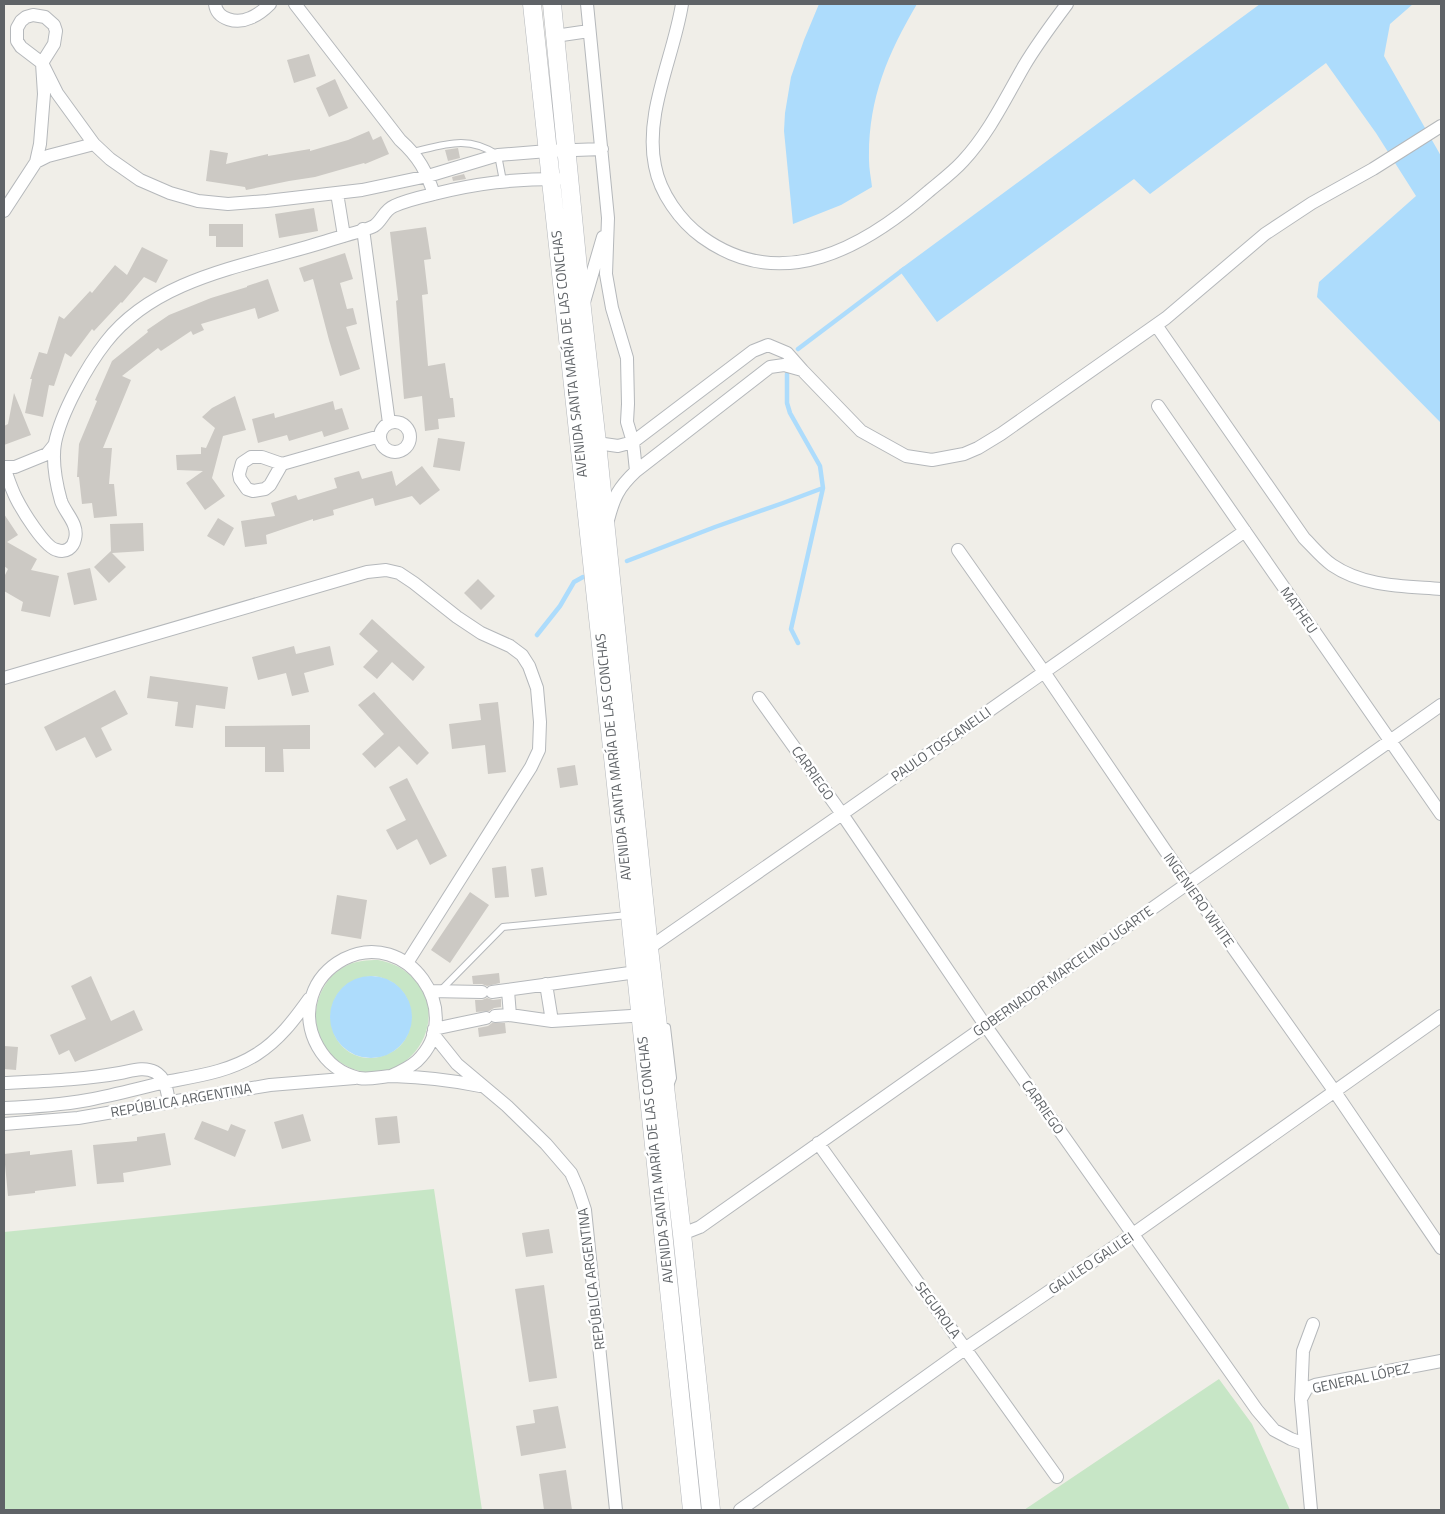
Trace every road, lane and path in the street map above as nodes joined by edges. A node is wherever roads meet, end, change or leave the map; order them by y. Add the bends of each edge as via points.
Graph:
1 (215, 4) edge
2 (270, 4) edge
3 (295, 4) edge
4 (532, 4) edge
5 (552, 4) edge
6 (587, 4) edge
7 (682, 4) edge
8 (1067, 4) edge
9 (590, 31) junction
10 (555, 36) junction
11 (1439, 126) edge
12 (94, 144) junction
13 (602, 149) junction
14 (566, 150) junction
15 (548, 151) junction
16 (413, 152) junction
17 (498, 155) junction
18 (36, 162) junction
19 (428, 176) junction
20 (550, 179) junction
21 (569, 179) junction
22 (503, 180) junction
23 (385, 185) junction
24 (337, 193) junction
25 (434, 194) junction
26 (392, 207) junction
27 (4, 212) edge
28 (608, 218) junction
29 (363, 229) junction
30 (344, 236) junction
31 (582, 309) junction
32 (1156, 325) junction
33 (802, 370) junction
34 (1158, 406) dead end
35 (389, 423) junction
36 (380, 436) junction
37 (633, 442) junction
38 (597, 443) junction
39 (55, 444) junction
40 (282, 464) dead end
41 (4, 467) edge
42 (636, 471) junction
43 (606, 528) junction
44 (1245, 530) junction
45 (958, 550) dead end
46 (1441, 589) edge
47 (1044, 672) junction
48 (4, 678) edge
49 (760, 698) dead end
50 (1441, 704) edge
51 (1390, 741) junction
52 (842, 814) junction
53 (1441, 814) edge
54 (1188, 884) junction
55 (630, 915) junction
56 (646, 962) junction
57 (407, 963) junction
58 (546, 984) junction
59 (435, 991) junction
60 (508, 991) junction
61 (312, 995) junction
62 (662, 996) dead end
63 (510, 1015) junction
64 (657, 1016) junction
65 (1441, 1016) edge
66 (552, 1021) junction
67 (985, 1025) junction
68 (433, 1031) junction
69 (391, 1076) junction
70 (359, 1078) junction
71 (165, 1082) junction
72 (4, 1083) edge
73 (483, 1086) junction
74 (1335, 1092) junction
75 (169, 1102) junction
76 (55, 1104) junction
77 (4, 1108) edge
78 (57, 1120) junction
79 (4, 1124) edge
80 (818, 1143) junction
81 (682, 1234) junction
82 (1133, 1234) junction
83 (1441, 1248) edge
84 (1313, 1324) dead end
85 (966, 1348) junction
86 (1441, 1361) edge
87 (1301, 1399) junction
88 (1305, 1444) junction
89 (1057, 1476) dead end
90 (616, 1510) edge
91 (692, 1510) edge
92 (710, 1510) edge
93 (740, 1510) edge
94 (1311, 1510) edge

1 - 2 street via 223,18 240,21 260,13
3 - 16 street via 400,140
4 - 15 main road, AVENIDA SANTA MARÍA DE LAS CONCHAS
5 - 10 main road, AVENIDA SANTA MARÍA DE LAS CONCHAS
6 - 9 street
7 - 8 street via 652,136 655,169 669,201 696,233 728,253 778,264 813,259 852,244 897,218 947,177 978,143 1033,52
9 - 10 street
9 - 13 street
10 - 14 main road, AVENIDA SANTA MARÍA DE LAS CONCHAS
11 - 32 street via 1265,234
12 - 18 street
12 - 18 street via 57,93 42,63 44,94
12 - 24 street via 140,180 198,201 228,204
13 - 14 street
13 - 28 street
14 - 15 street
14 - 21 main road, AVENIDA SANTA MARÍA DE LAS CONCHAS
15 - 17 street
15 - 20 main road, AVENIDA SANTA MARÍA DE LAS CONCHAS
16 - 17 lane via 453,142 476,144
16 - 19 street
17 - 19 street
17 - 22 lane
18 - 27 street
19 - 23 street
19 - 25 street
20 - 21 street
20 - 22 street
20 - 55 main road, AVENIDA SANTA MARÍA DE LAS CONCHAS
21 - 31 main road, AVENIDA SANTA MARÍA DE LAS CONCHAS
22 - 25 street
23 - 24 street
23 - 26 street
24 - 30 street
25 - 26 street
26 - 29 street via 375,225
28 - 31 street
28 - 37 street via 606,274 627,358 627,422
29 - 30 street
29 - 35 street
30 - 39 street via 174,288 142,309 117,330 92,361
31 - 38 main road, AVENIDA SANTA MARÍA DE LAS CONCHAS
32 - 33 street via 978,448 932,460 906,456 861,431
32 - 46 street via 1304,538 1332,565 1358,578 1385,585
33 - 37 street via 787,353 768,345 753,351
33 - 42 street via 784,365 770,368
34 - 44 street, MATHEU
35 - 36 street
35 - 36 street via 396,422 408,429 407,445 403,450 393,452 386,448
36 - 40 street
37 - 38 street via 618,446
37 - 42 street
38 - 43 main road, AVENIDA SANTA MARÍA DE LAS CONCHAS
39 - 41 street via 47,454 15,467
39 - 41 street via 56,484 76,532 70,548 64,551 51,548 41,537 17,499
42 - 43 street via 622,484 613,501
43 - 56 main road, AVENIDA SANTA MARÍA DE LAS CONCHAS
44 - 47 street, PAULO TOSCANELLI
44 - 51 street, MATHEU
45 - 47 street, INGENIERO WHITE
47 - 52 street, PAULO TOSCANELLI
47 - 54 street, INGENIERO WHITE
48 - 57 street via 367,572 386,570 406,578 481,633 510,646 522,655 537,688 539,750
49 - 52 street, CARRIEGO
50 - 51 street, GOBERNADOR MARCELINO UGARTE
51 - 53 street, MATHEU
51 - 54 street, GOBERNADOR MARCELINO UGARTE
52 - 56 street, PAULO TOSCANELLI
52 - 67 street, CARRIEGO
54 - 67 street, GOBERNADOR MARCELINO UGARTE
54 - 74 street, INGENIERO WHITE
55 - 56 main road, AVENIDA SANTA MARÍA DE LAS CONCHAS
55 - 59 lane via 503,927
56 - 58 street
56 - 62 lane
56 - 64 main road, AVENIDA SANTA MARÍA DE LAS CONCHAS
57 - 59 street
57 - 61 street via 380,953 352,955 335,964 321,978
58 - 60 street
58 - 66 street
59 - 60 street
59 - 68 street
60 - 63 street
61 - 70 street via 309,1012 317,1047 342,1072
61 - 71 street, REPÚBLICA ARGENTINA via 279,1037 256,1055 220,1071
63 - 66 street
63 - 68 street
64 - 66 street
64 - 81 main road, AVENIDA SANTA MARÍA DE LAS CONCHAS
64 - 91 main road, AVENIDA SANTA MARÍA DE LAS CONCHAS
65 - 74 street, GALILEO GALILEI
67 - 80 street, GOBERNADOR MARCELINO UGARTE
67 - 82 street, CARRIEGO
68 - 69 street via 427,1048 417,1060
68 - 73 street, REPÚBLICA ARGENTINA via 457,1064
69 - 70 street
69 - 73 street, REPÚBLICA ARGENTINA via 451,1080
70 - 75 street, REPÚBLICA ARGENTINA via 270,1085
71 - 72 street via 154,1072 141,1069 108,1075
71 - 75 street
71 - 76 street, REPÚBLICA ARGENTINA via 88,1100
73 - 90 street, REPÚBLICA ARGENTINA via 546,1144 571,1173 585,1210
74 - 82 street, GALILEO GALILEI
74 - 83 street, INGENIERO WHITE
75 - 78 street, REPÚBLICA ARGENTINA
76 - 77 street, REPÚBLICA ARGENTINA
76 - 78 street
78 - 79 street, REPÚBLICA ARGENTINA
80 - 81 street, GOBERNADOR MARCELINO UGARTE via 700,1227
80 - 85 street, SEGUROLA
81 - 92 main road, AVENIDA SANTA MARÍA DE LAS CONCHAS
82 - 85 street, GALILEO GALILEI
82 - 88 street, CARRIEGO via 1257,1410 1274,1430
84 - 87 street via 1303,1351
85 - 89 street, SEGUROLA
85 - 93 street, GALILEO GALILEI
86 - 87 street, GENERAL LÓPEZ via 1315,1385 1307,1388
87 - 88 street, GENERAL LÓPEZ
88 - 94 street

